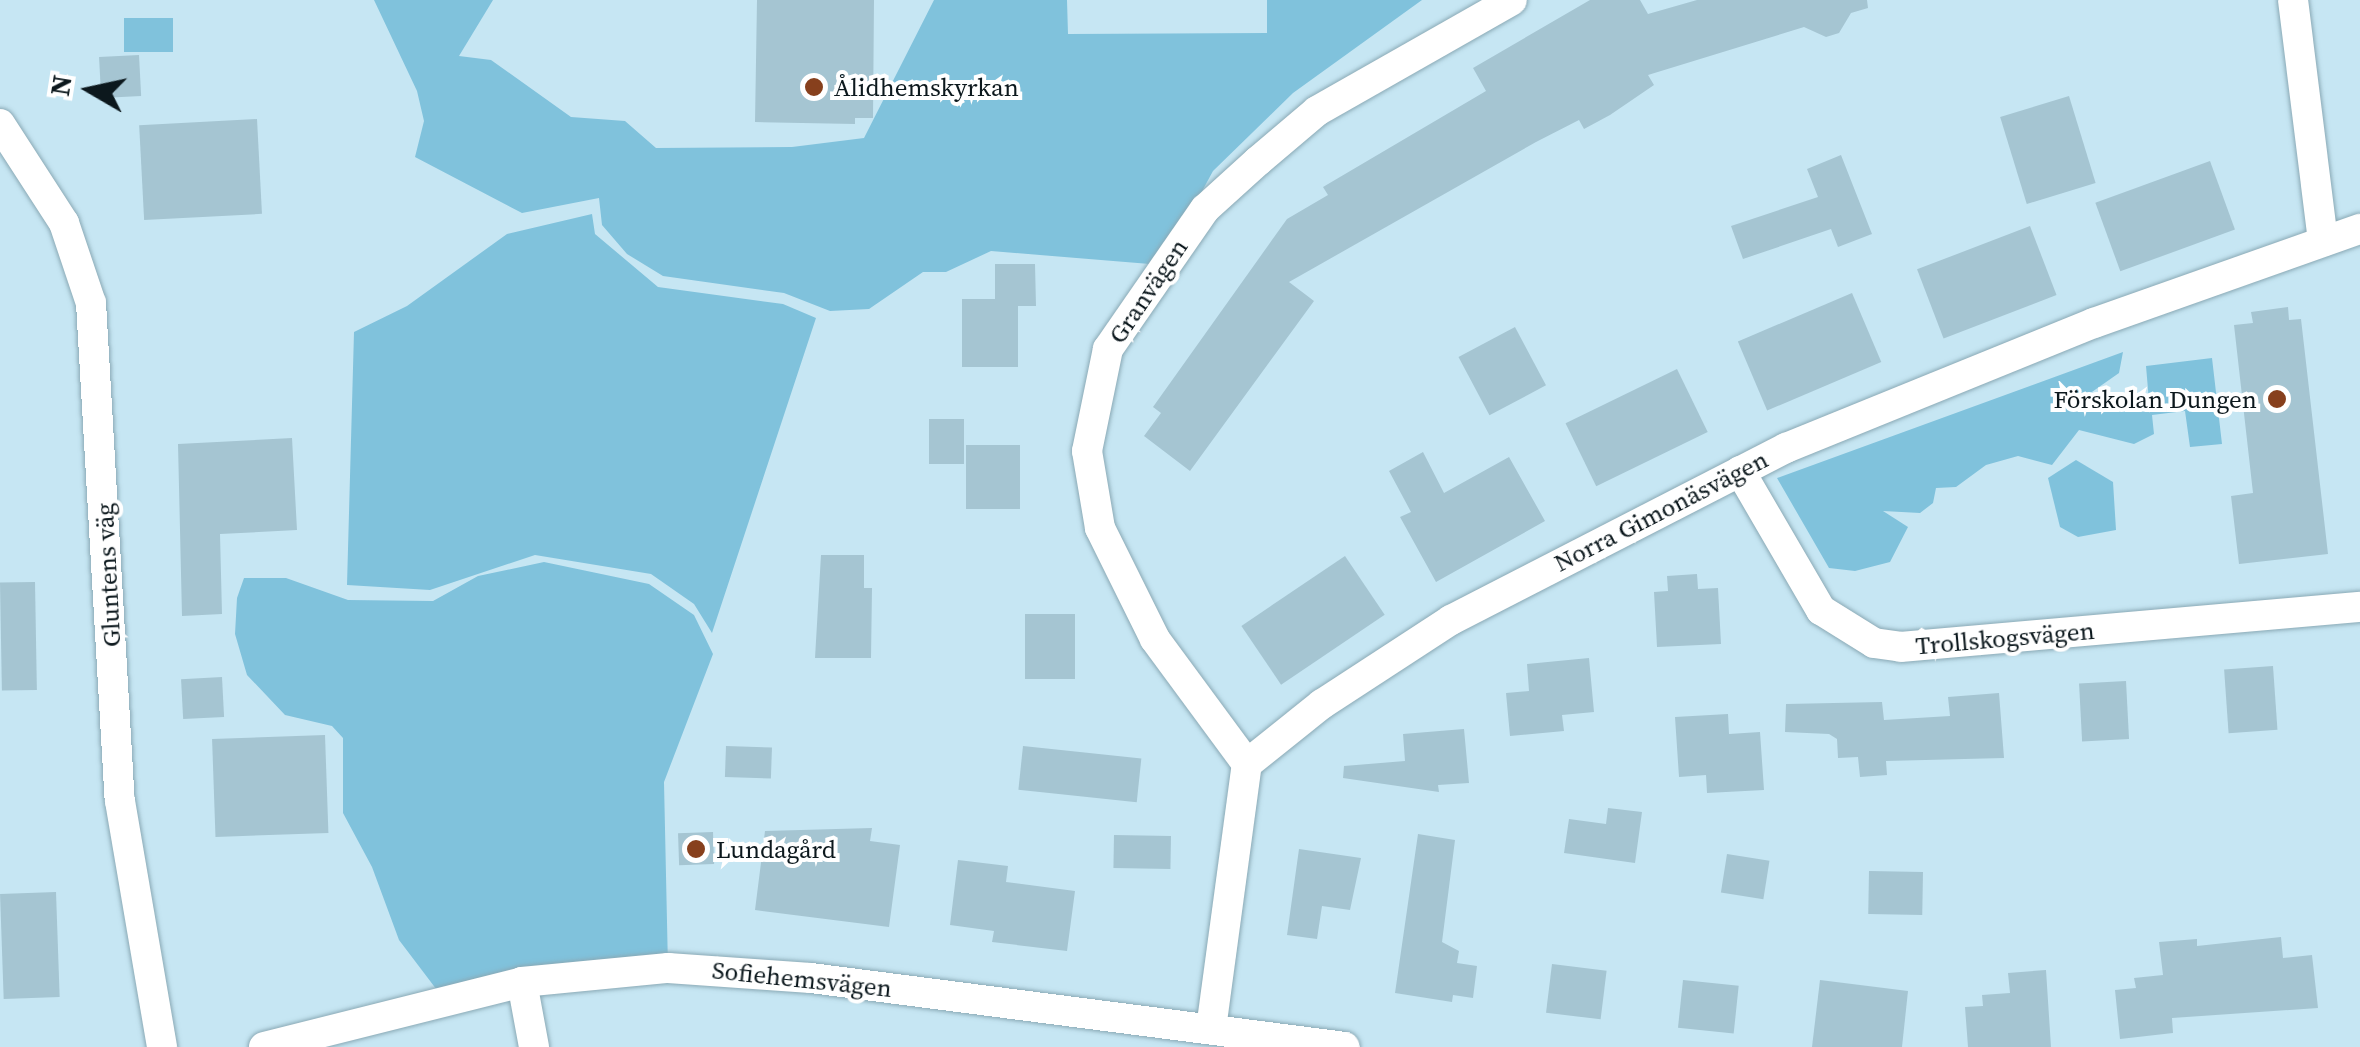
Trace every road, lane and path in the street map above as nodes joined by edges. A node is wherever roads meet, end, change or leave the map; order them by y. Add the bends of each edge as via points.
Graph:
1 (1512, 0) edge
2 (2293, 0) edge
3 (0, 124) edge
4 (2360, 229) edge
5 (2323, 241) junction
6 (1740, 471) junction
7 (2360, 607) edge
8 (1247, 764) junction
9 (522, 982) junction
10 (1210, 1029) junction
11 (162, 1047) edge
12 (264, 1047) edge
13 (534, 1047) edge
14 (1346, 1047) edge

1 - 8 street, Granvägen via 1317,111 1258,161 1205,209 1162,265 1103,365 1087,451 1100,528 1162,651
2 - 5 street
3 - 11 street, Gluntens väg via 64,223 91,303 120,801
4 - 5 street, Norra Gimonäsvägen
5 - 6 street, Norra Gimonäsvägen via 2053,339
6 - 7 street, Trollskogsvägen via 1821,610 1874,643 1901,647
6 - 8 street, Norra Gimonäsvägen via 1451,620 1322,704
8 - 10 street
9 - 10 street, Sofiehemsvägen via 652,969 735,970
9 - 12 street, Sofiehemsvägen
9 - 13 street
10 - 14 street, Sofiehemsvägen

